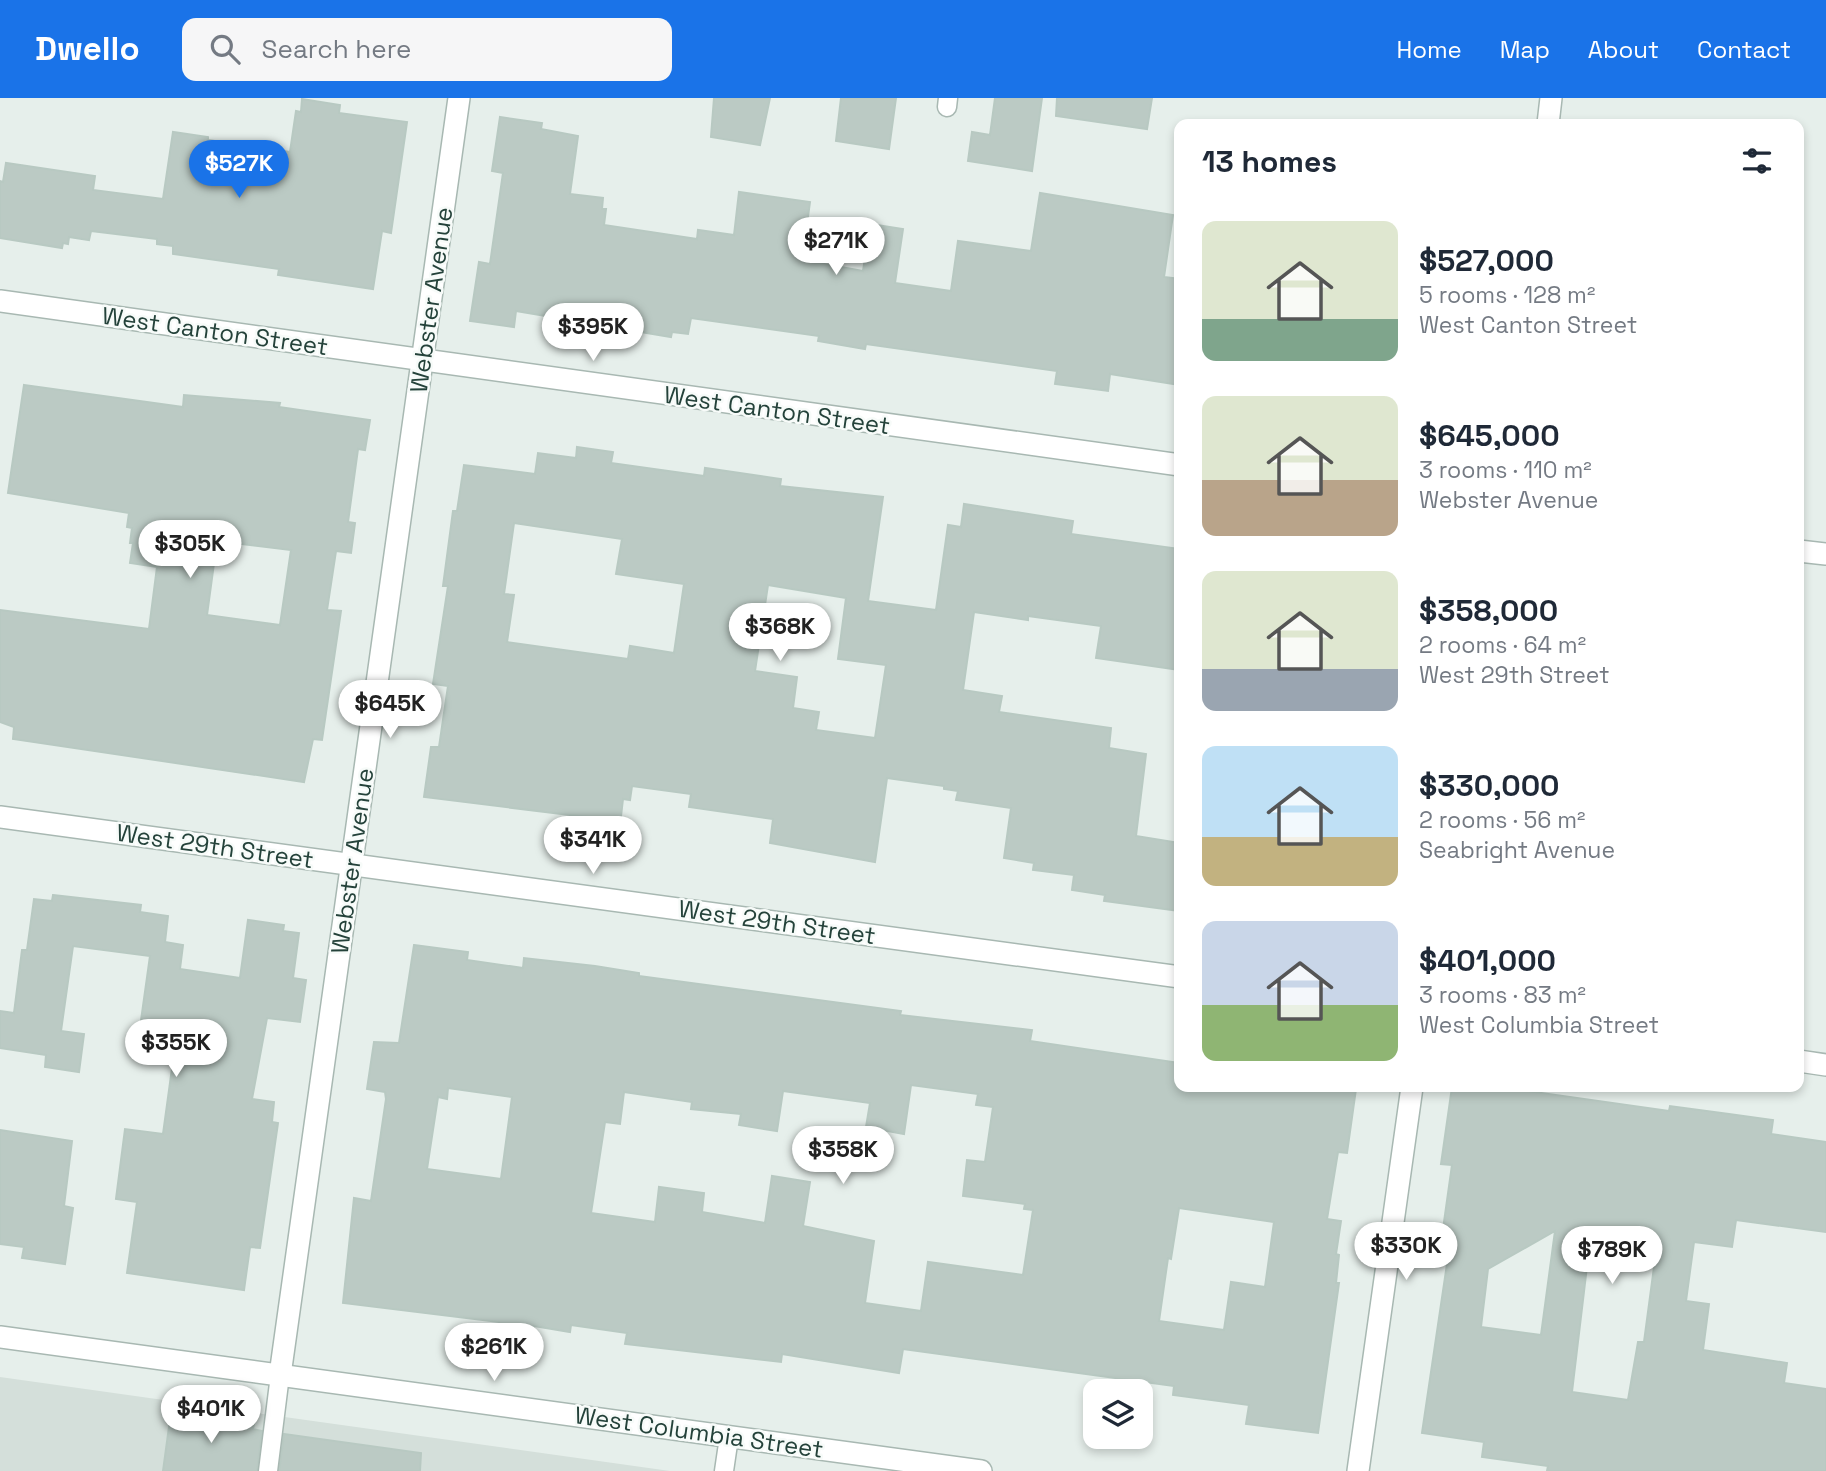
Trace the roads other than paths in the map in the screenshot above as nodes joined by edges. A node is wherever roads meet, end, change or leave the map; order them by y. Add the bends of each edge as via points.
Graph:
1 (459, 98) edge
2 (1551, 98) edge
3 (1549, 119) edge
4 (0, 301) edge
5 (422, 360) junction
6 (1174, 465) edge
7 (1804, 552) edge
8 (1826, 554) edge
9 (0, 817) edge
10 (351, 864) junction
11 (1174, 976) edge
12 (1804, 1062) edge
13 (1826, 1065) edge
14 (1411, 1092) edge
15 (0, 1337) edge
16 (280, 1375) junction
17 (729, 1437) junction
18 (268, 1471) edge
19 (724, 1471) edge
20 (981, 1471) edge
21 (1358, 1471) edge

1 - 5 street, Webster Avenue
2 - 3 street
4 - 5 street, West Canton Street
5 - 6 street, West Canton Street
5 - 10 street, Webster Avenue
7 - 8 street
9 - 10 street, West 29th Street
10 - 11 street, West 29th Street
10 - 16 street, Webster Avenue
12 - 13 street
14 - 21 street
15 - 16 street, West Columbia Street
16 - 17 street, West Columbia Street
16 - 18 lane
17 - 19 lane
17 - 20 street, West Columbia Street

